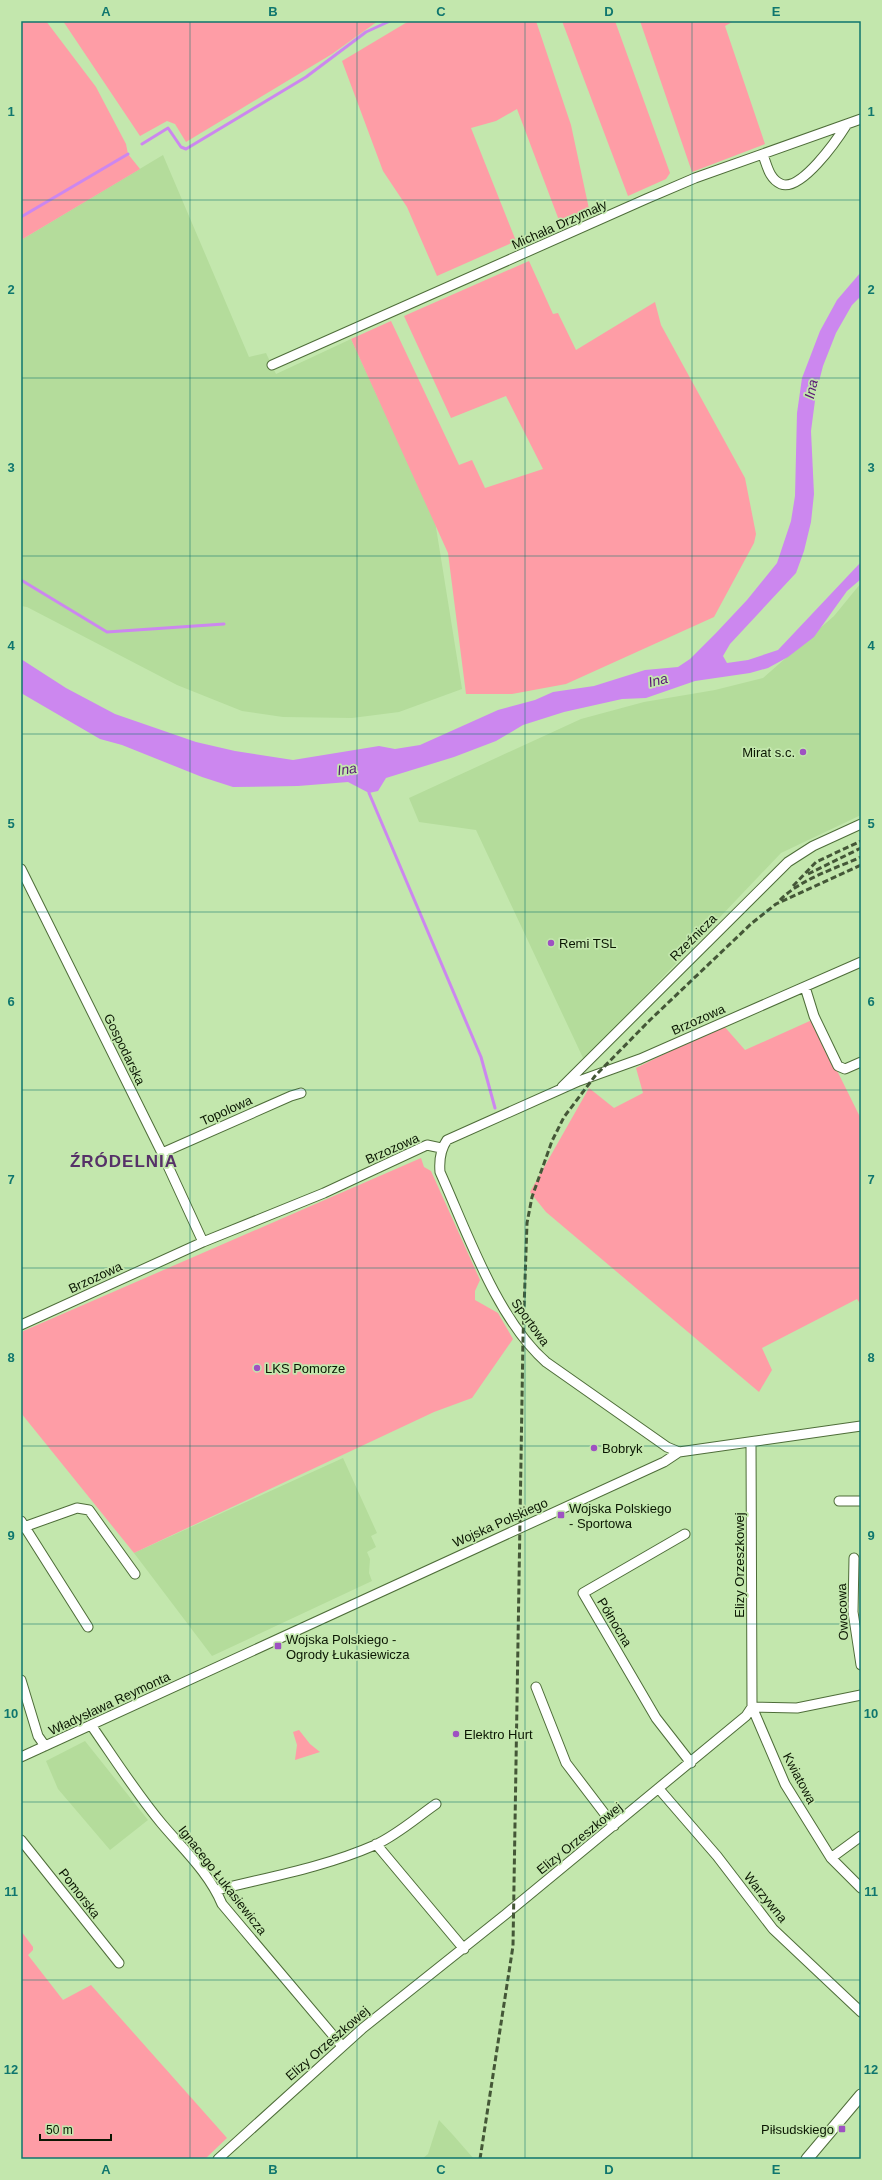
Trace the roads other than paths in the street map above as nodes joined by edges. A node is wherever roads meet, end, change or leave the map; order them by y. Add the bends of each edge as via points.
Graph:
1 (861, 119) edge
2 (847, 124) junction
3 (763, 155) junction
4 (272, 365) dead end
5 (861, 824) edge
6 (21, 869) edge
7 (861, 962) edge
8 (805, 987) junction
9 (861, 1062) edge
10 (558, 1090) junction
11 (301, 1093) dead end
12 (441, 1148) junction
13 (162, 1153) junction
14 (203, 1242) junction
15 (21, 1325) edge
16 (861, 1426) edge
17 (751, 1442) junction
18 (679, 1452) junction
19 (861, 1501) edge
20 (839, 1502) dead end
21 (22, 1525) edge
22 (685, 1534) dead end
23 (854, 1558) dead end
24 (136, 1574) dead end
25 (88, 1626) dead end
26 (861, 1665) edge
27 (208, 1672) joint
28 (21, 1680) edge
29 (536, 1687) dead end
30 (861, 1695) edge
31 (752, 1707) junction
32 (91, 1725) junction
33 (45, 1746) junction
34 (21, 1757) edge
35 (691, 1763) junction
36 (660, 1789) junction
37 (436, 1804) dead end
38 (614, 1826) junction
39 (861, 1836) edge
40 (21, 1840) edge
41 (376, 1844) junction
42 (831, 1858) junction
43 (861, 1888) edge
44 (216, 1890) junction
45 (464, 1948) junction
46 (119, 1963) dead end
47 (861, 2012) edge
48 (342, 2046) junction
49 (861, 2095) edge
50 (218, 2159) edge
51 (807, 2159) edge

1 - 2 street, Michała Drzymały
2 - 3 street, Michała Drzymały
2 - 3 street via 818,162 791,185 780,184 773,178
3 - 4 street, Michała Drzymały via 696,178 646,199
5 - 10 street, Rzeźnicza via 813,846 788,862
6 - 13 street, Gospodarska
7 - 8 street, Brzozowa
8 - 9 street via 814,1016 838,1066 844,1069
8 - 10 street, Brzozowa via 640,1059
10 - 12 street, Brzozowa via 447,1140
11 - 13 street, Topolowa
12 - 14 street, Brzozowa via 427,1146 317,1196
12 - 18 street, Sportowa via 440,1172 446,1186 506,1313 533,1351 668,1447
13 - 14 street, Gospodarska
14 - 15 street, Brzozowa
16 - 17 street, Wojska Polskiego
17 - 18 street, Wojska Polskiego
17 - 31 street, Elizy Orzeszkowej
18 - 27 street, Wojska Polskiego via 664,1462
19 - 20 street
21 - 24 street via 77,1508 89,1510
21 - 25 street
22 - 35 street, Północna via 583,1593 656,1718
23 - 26 street, Owocowa via 853,1612
27 - 32 street, Władysława Reymonta
28 - 33 street via 38,1736
29 - 38 street via 566,1763
30 - 31 street via 797,1708
31 - 35 street, Elizy Orzeszkowej via 746,1716
31 - 42 street, Kwiatowa via 785,1784
32 - 33 street, Władysława Reymonta
32 - 44 street, Ignacego Łukasiewicza via 162,1824 186,1849
33 - 34 street, Władysława Reymonta
35 - 36 street, Elizy Orzeszkowej
36 - 38 street, Elizy Orzeszkowej
36 - 47 street, Warzywna via 717,1856 773,1929
37 - 41 street via 403,1829
38 - 45 street, Elizy Orzeszkowej
39 - 42 street
40 - 46 street, Pomorska
41 - 44 street via 340,1859
41 - 45 street
42 - 43 street, Kwiatowa
44 - 48 street, Ignacego Łukasiewicza via 222,1904
45 - 48 street, Elizy Orzeszkowej
48 - 50 street, Elizy Orzeszkowej
49 - 51 street

